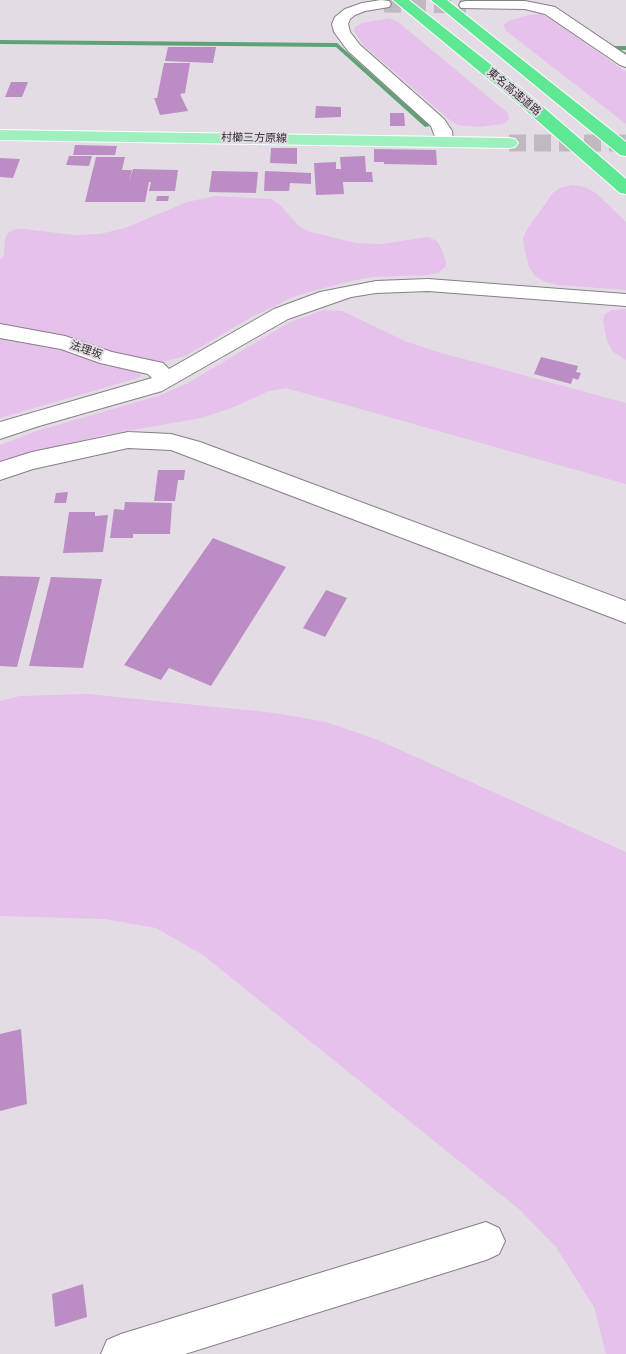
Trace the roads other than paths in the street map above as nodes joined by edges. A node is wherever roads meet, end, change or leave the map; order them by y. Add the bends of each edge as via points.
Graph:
1 (438, 0) edge
2 (392, 2) edge
3 (466, 5) dead end
4 (626, 62) edge
5 (0, 135) edge
6 (444, 141) junction
7 (508, 143) tunnel mouth
8 (626, 151) edge
9 (626, 189) edge
10 (626, 300) edge
11 (0, 331) edge
12 (166, 380) junction
13 (0, 431) edge
14 (0, 471) edge
15 (626, 612) edge
16 (486, 1241) dead end
17 (121, 1354) edge

1 - 8 highway, 東名高速道路
2 - 6 street via 350,12 340,24 342,32 354,48 438,123
2 - 9 highway, 東名高速道路 via 521,97
3 - 4 street via 525,5 550,10
5 - 6 main road, 村櫛三方原線
6 - 7 main road, 村櫛三方原線
10 - 12 street via 428,285 351,291 281,314
11 - 12 street, 法理坂 via 65,343 108,358 155,368
12 - 13 street
14 - 15 street via 106,444 135,440 171,442
16 - 17 street

